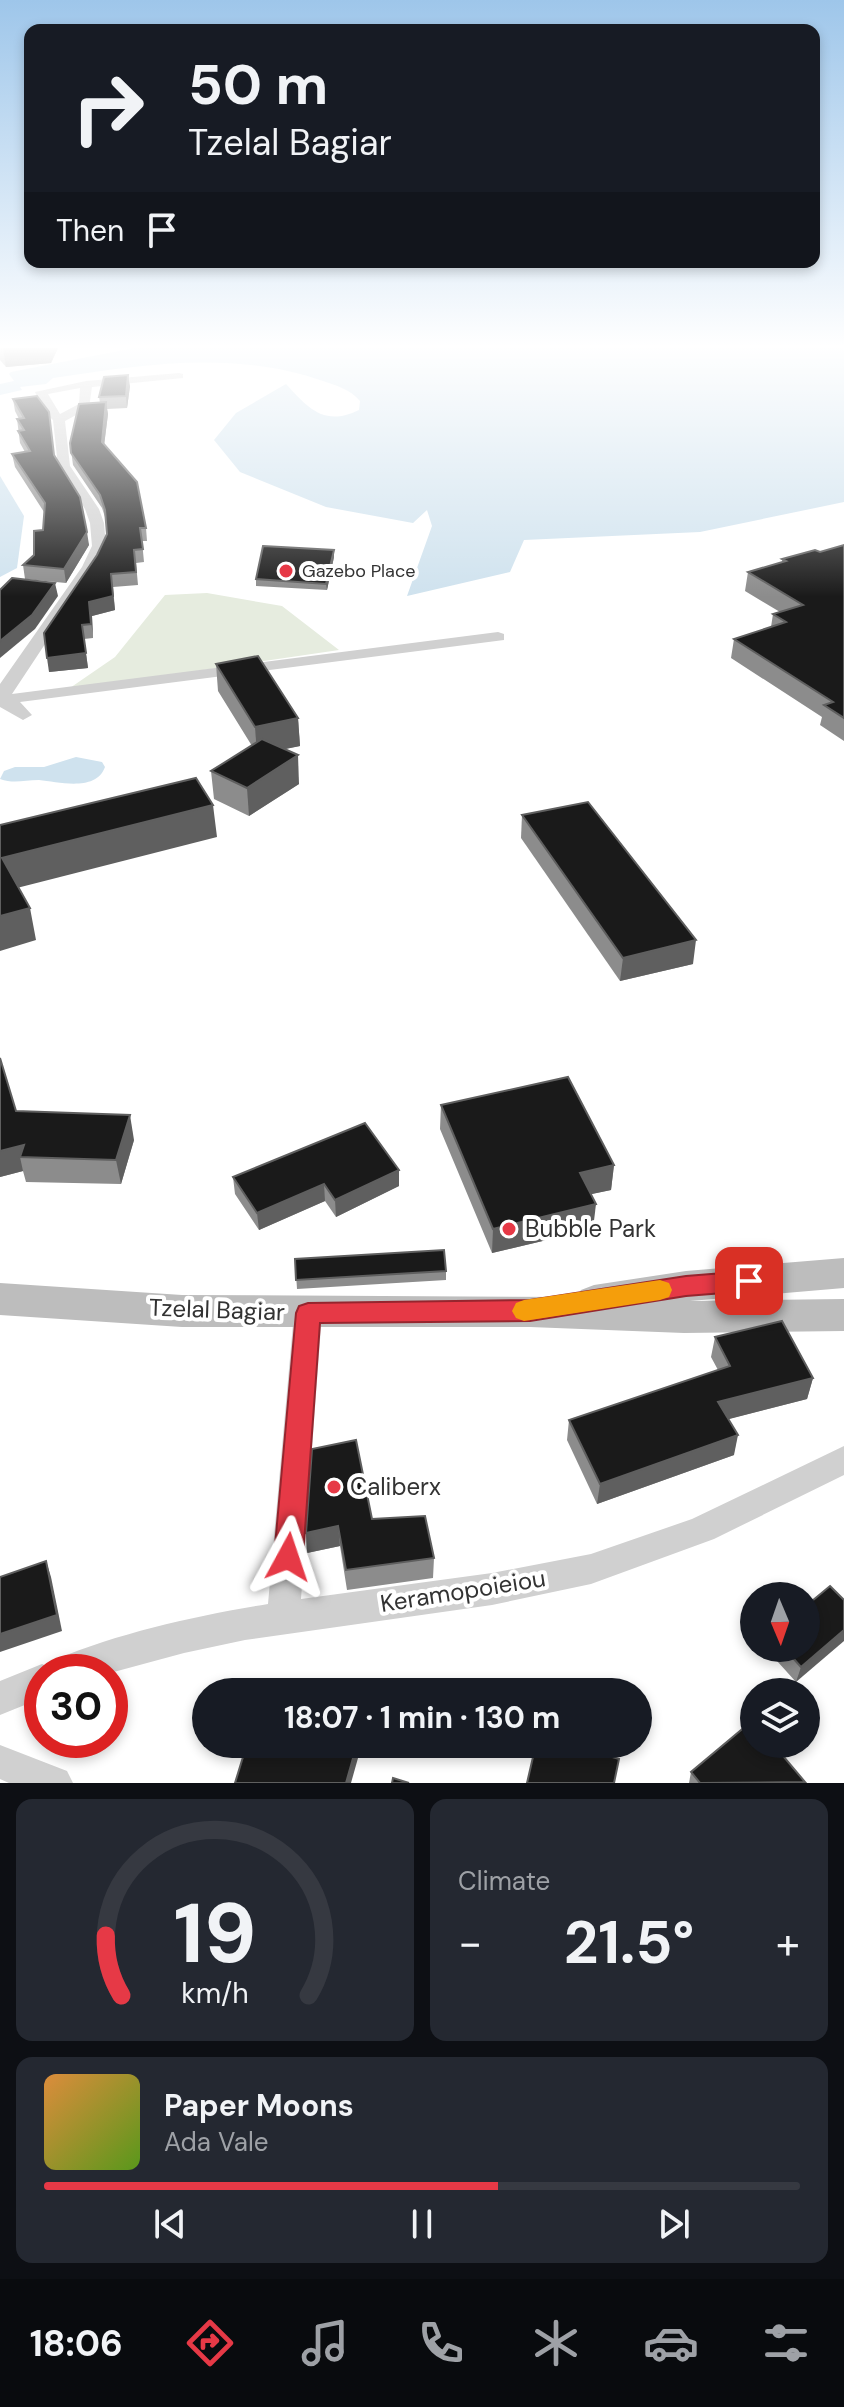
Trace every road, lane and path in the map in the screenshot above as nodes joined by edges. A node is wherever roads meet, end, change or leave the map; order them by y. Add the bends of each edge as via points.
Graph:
1 (60, 431) edge
2 (500, 640) dead end
3 (3, 702) edge
4 (23, 715) dead end
5 (844, 1273) edge
6 (0, 1299) edge
7 (530, 1311) junction
8 (308, 1313) junction
9 (844, 1315) edge
10 (844, 1460) edge
11 (283, 1619) junction
12 (118, 1654) edge
13 (24, 1688) edge
14 (0, 1698) edge
15 (0, 1762) edge
16 (55, 1783) edge

1 - 3 street via 64,466 92,509 100,538 96,556 64,590 3,692
2 - 3 street
3 - 4 street
5 - 7 main road, Tzelal Bagiar via 686,1286
6 - 8 main road, Tzelal Bagiar
7 - 8 main road, Tzelal Bagiar
7 - 9 main road, Tzelal Bagiar via 684,1317
8 - 11 street
10 - 11 street, Keramopoieiou via 762,1503 637,1553 554,1578
11 - 12 street, Keramopoieiou
13 - 14 street
15 - 16 street

